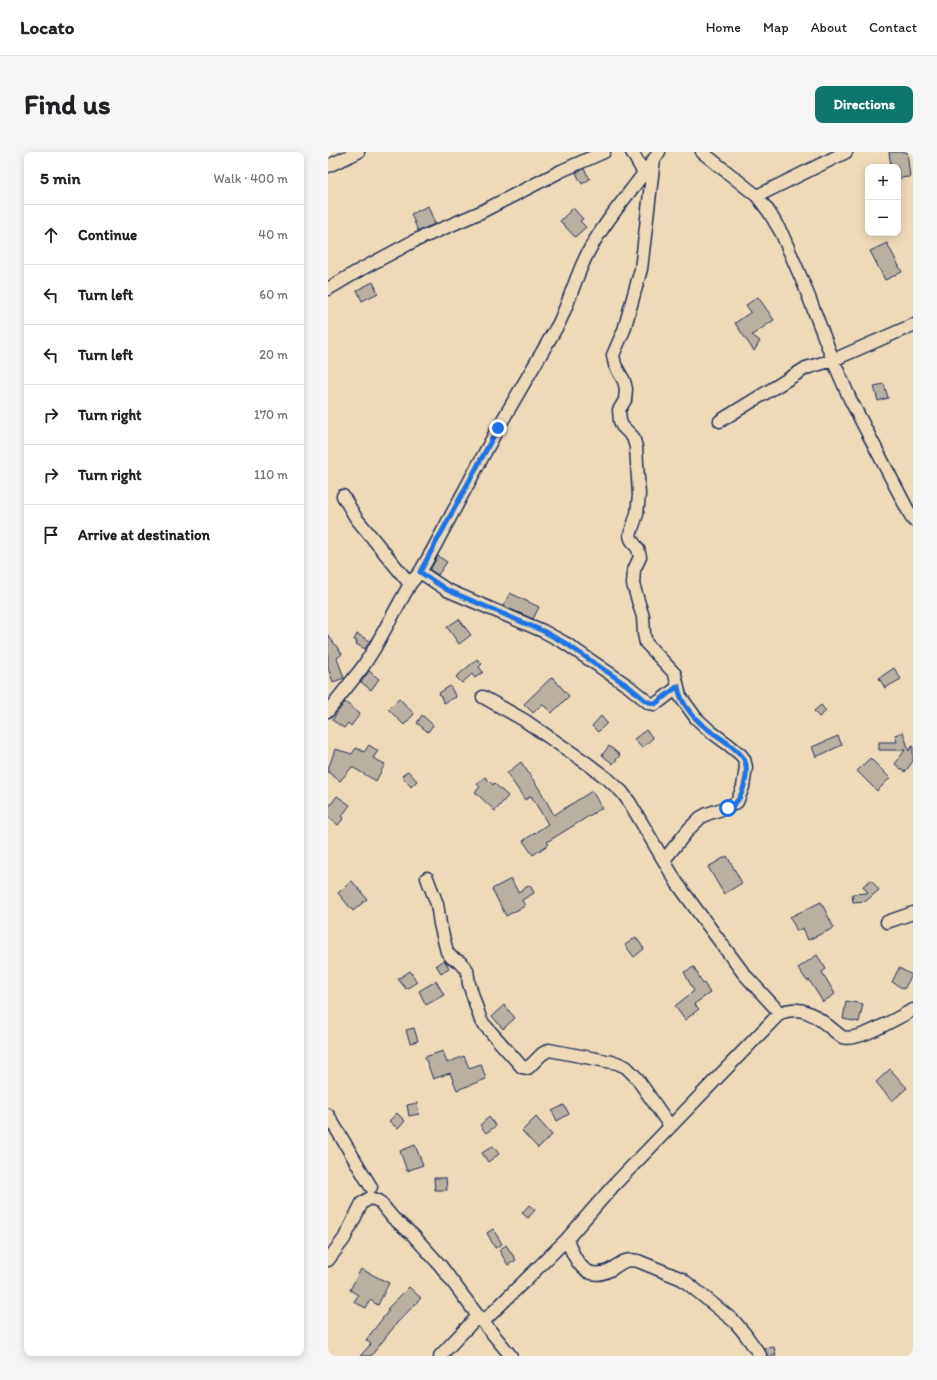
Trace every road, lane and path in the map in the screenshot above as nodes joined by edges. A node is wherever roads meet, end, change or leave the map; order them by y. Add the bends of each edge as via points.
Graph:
1 (358, 152) edge
2 (604, 152) edge
3 (632, 152) edge
4 (702, 152) edge
5 (846, 152) edge
6 (657, 156) edge
7 (328, 166) edge
8 (644, 173) junction
9 (757, 196) junction
10 (328, 289) edge
11 (913, 325) edge
12 (833, 360) junction
13 (720, 421) dead end
14 (343, 496) dead end
15 (912, 517) edge
16 (420, 572) junction
17 (410, 584) junction
18 (678, 686) junction
19 (483, 697) dead end
20 (328, 711) edge
21 (664, 860) junction
22 (427, 878) dead end
23 (913, 913) edge
24 (886, 922) dead end
25 (913, 1010) edge
26 (780, 1013) junction
27 (328, 1115) edge
28 (670, 1126) junction
29 (372, 1187) dead end
30 (567, 1239) junction
31 (328, 1260) edge
32 (480, 1319) junction
33 (760, 1355) edge
34 (440, 1356) edge
35 (511, 1356) edge

1 - 7 street
2 - 10 street via 481,212 414,241
3 - 8 street
4 - 9 street
5 - 9 street
6 - 8 street
6 - 18 street via 641,269 624,330 613,355 626,389 625,400 619,410 620,421 633,437 636,447 639,495 637,514 630,535 640,557 634,570 633,584 643,617 646,642 674,674
8 - 16 street via 591,247 559,323 498,428
9 - 12 street via 782,234 806,287
11 - 12 street
12 - 13 street via 806,368
12 - 15 street via 850,399
14 - 17 street via 356,518
16 - 17 street
16 - 18 street via 447,590 565,643 649,703 655,704
17 - 20 street via 374,650
18 - 21 street via 680,696 696,718 744,759 746,776 737,802 700,818
19 - 21 street via 524,720 609,780 630,802
21 - 26 street via 744,974
22 - 28 street via 437,904 447,952 467,970 481,1021 522,1067 528,1068 549,1050 617,1063 626,1067 636,1077
23 - 24 street
25 - 26 street via 860,1036 847,1038 807,1012 794,1009
26 - 28 street
27 - 29 street
28 - 30 street
30 - 32 street
30 - 33 street via 577,1262 591,1273 604,1272 632,1259 682,1279 735,1322
31 - 32 street via 344,1239 362,1203 374,1199 379,1201 428,1251
32 - 34 street
32 - 35 street

